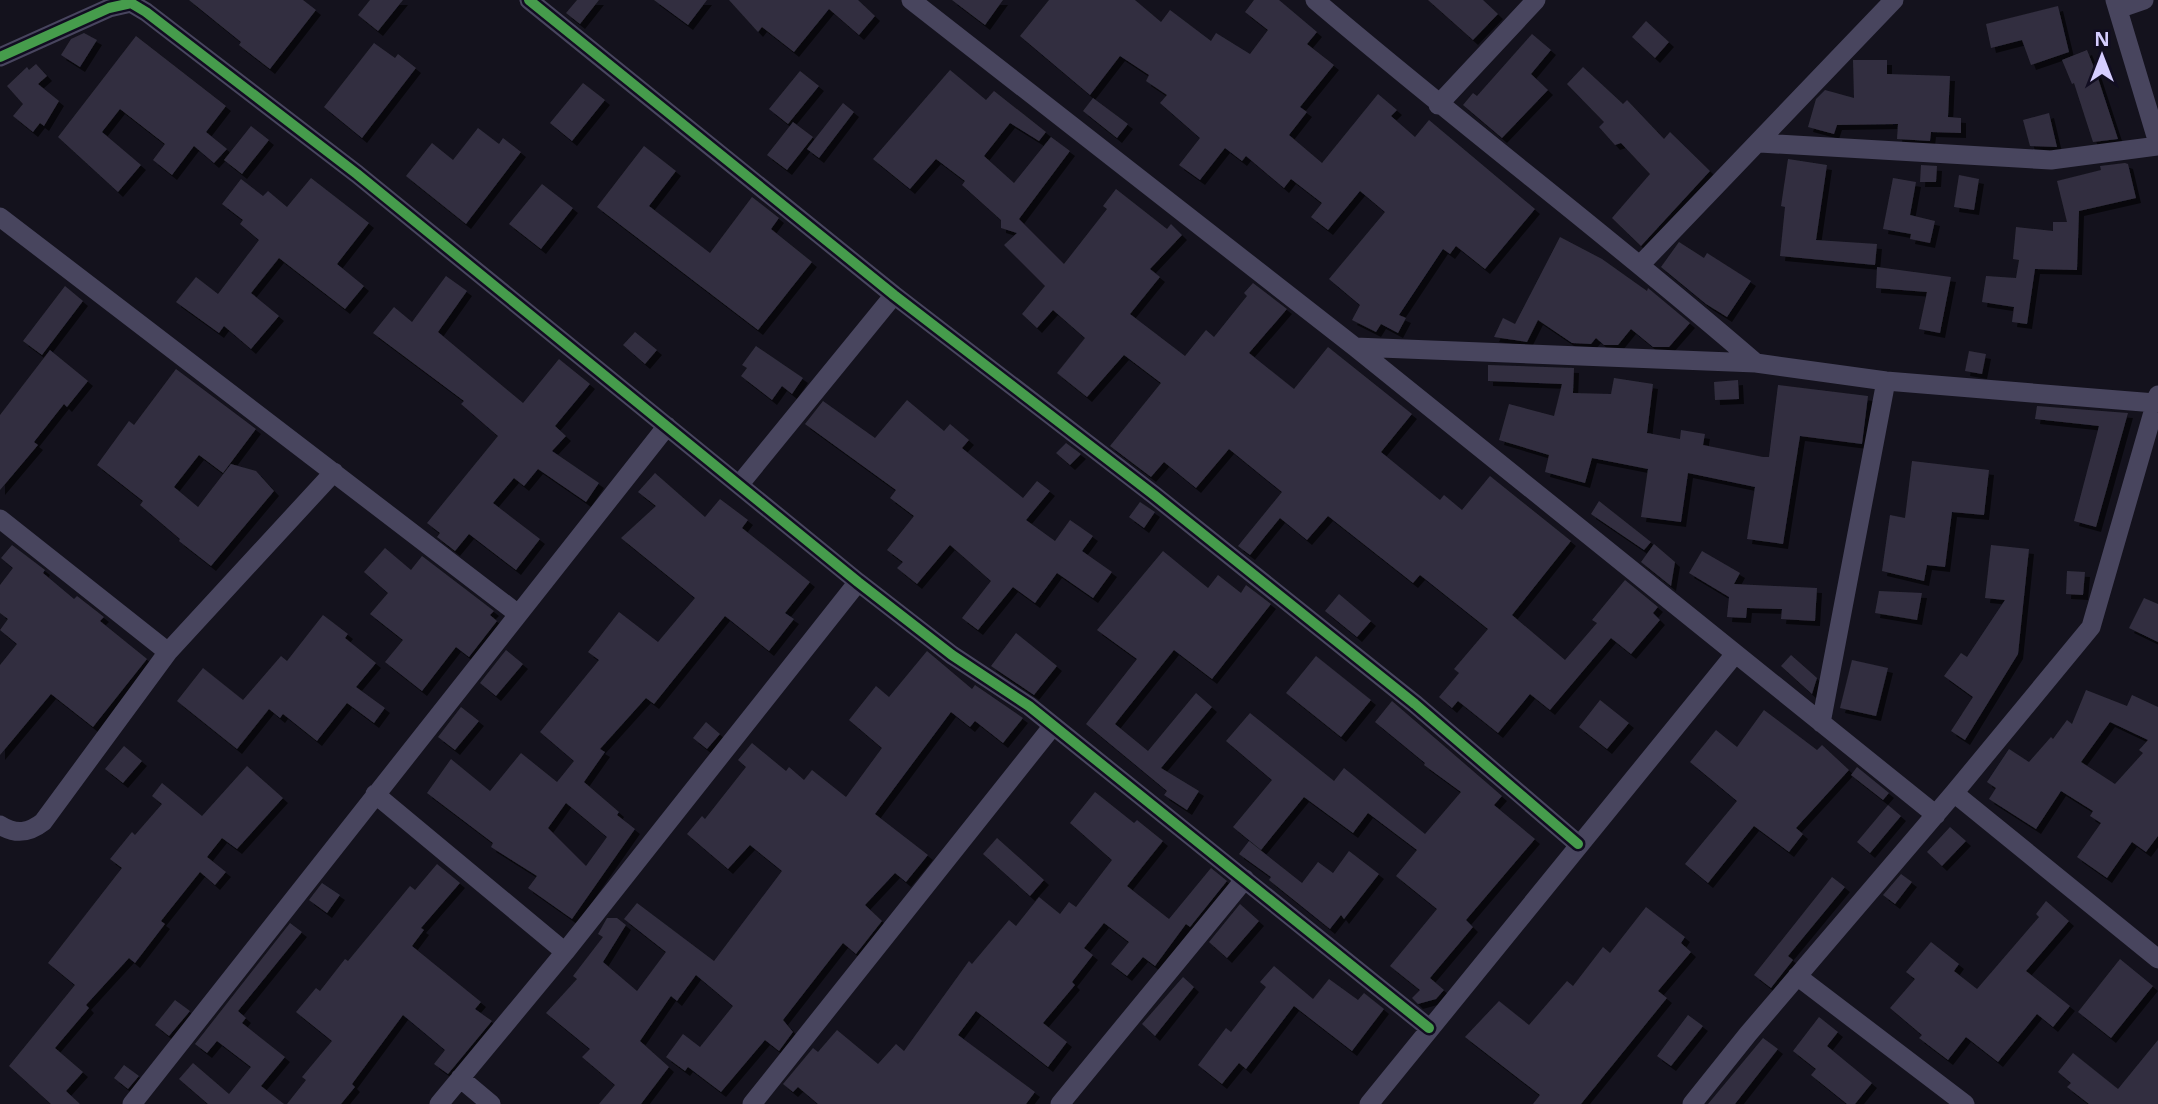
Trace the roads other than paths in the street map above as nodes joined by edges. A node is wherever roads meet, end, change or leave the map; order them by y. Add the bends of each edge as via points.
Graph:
1 (529, 0) edge
2 (911, 0) edge
3 (1315, 0) edge
4 (1536, 0) edge
5 (1894, 0) edge
6 (2144, 0) edge
7 (2117, 5) edge
8 (0, 57) edge
9 (1438, 105) junction
10 (1760, 143) junction
11 (2158, 144) edge
12 (0, 217) edge
13 (1641, 264) junction
14 (894, 295) junction
15 (1355, 348) junction
16 (1756, 363) junction
17 (1886, 381) junction
18 (2156, 399) edge
19 (667, 426) junction
20 (334, 471) junction
21 (739, 485) junction
22 (0, 519) edge
23 (858, 582) junction
24 (518, 614) junction
25 (168, 652) junction
26 (1735, 654) junction
27 (1821, 723) junction
28 (1052, 727) junction
29 (1954, 793) junction
30 (375, 794) junction
31 (1936, 815) junction
32 (0, 825) edge
33 (1578, 844) junction
34 (1245, 879) junction
35 (565, 952) junction
36 (2158, 959) edge
37 (1797, 976) junction
38 (1429, 1028) junction
39 (460, 1078) junction
40 (132, 1104) edge
41 (439, 1104) edge
42 (491, 1104) edge
43 (752, 1104) edge
44 (1060, 1104) edge
45 (1369, 1104) edge
46 (1692, 1104) edge
47 (1965, 1104) edge

1 - 14 street
2 - 15 street
3 - 9 street
4 - 9 street
5 - 10 street
6 - 7 street
7 - 11 street
8 - 19 street via 109,8 131,4 357,174
9 - 13 street
10 - 11 street via 2051,160
10 - 13 street
12 - 20 street
13 - 16 street
14 - 21 street
14 - 33 street via 1318,625
15 - 16 street
15 - 26 street
16 - 17 street
17 - 18 street
17 - 27 street
18 - 29 street via 2091,626
19 - 21 street
19 - 24 street
20 - 24 street
20 - 25 street
21 - 23 street
22 - 25 street
23 - 28 street
23 - 35 street
24 - 30 street
25 - 32 street via 43,822 21,832
26 - 27 street
26 - 33 street
27 - 31 street
28 - 34 street
28 - 43 street
29 - 31 street
29 - 36 street
30 - 35 street
30 - 40 street
31 - 37 street
33 - 38 street
34 - 38 street
34 - 44 street
35 - 39 street
37 - 46 street
37 - 47 street
38 - 45 street
39 - 41 street
39 - 42 street

